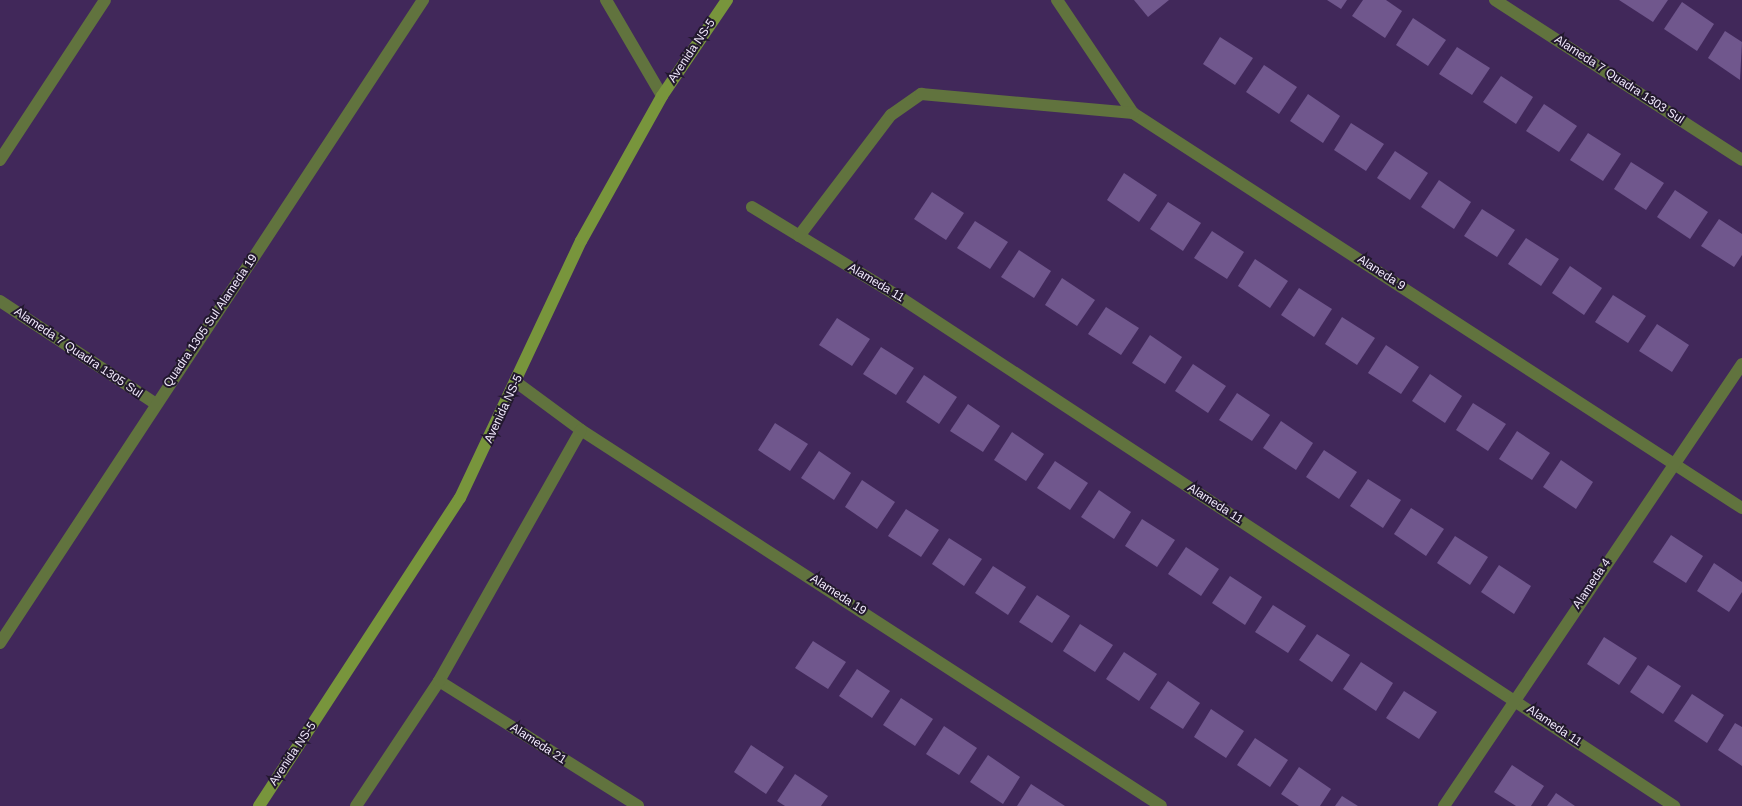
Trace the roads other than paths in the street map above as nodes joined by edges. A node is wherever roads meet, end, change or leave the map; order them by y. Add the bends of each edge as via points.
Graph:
1 (106, 0) edge
2 (423, 0) edge
3 (606, 0) edge
4 (728, 0) edge
5 (1057, 0) edge
6 (1495, 0) edge
7 (662, 96) junction
8 (1133, 113) junction
9 (0, 160) edge
10 (1742, 160) edge
11 (752, 207) dead end
12 (799, 236) junction
13 (0, 301) edge
14 (1742, 364) edge
15 (516, 382) junction
16 (156, 404) junction
17 (581, 430) junction
18 (1676, 462) junction
19 (1742, 508) edge
20 (0, 643) edge
21 (440, 681) junction
22 (1514, 699) junction
23 (259, 806) edge
24 (356, 806) edge
25 (638, 806) edge
26 (1161, 806) edge
27 (1444, 806) edge
28 (1674, 806) edge

1 - 9 street
2 - 16 street, Quadra 1305 Sul Alameda 19
3 - 7 street
4 - 7 street, Avenida NS-5
5 - 8 street, Alaneda 9
6 - 10 street, Alameda 7 Quadra 1303 Sul
7 - 15 street, Avenida NS-5 via 580,241
8 - 12 street via 921,94 891,115
8 - 18 street, Alaneda 9
11 - 12 street, Alameda 11
12 - 22 street, Alameda 11 via 898,296
13 - 16 street, Alameda 7 Quadra 1305 Sul
14 - 18 street, Alameda 4
15 - 17 street, Alameda 19
15 - 23 street, Avenida NS-5 via 460,498
16 - 20 street, Quadra 1305 Sul Alameda 19
17 - 21 street
17 - 26 street, Alameda 19
18 - 19 street, Alaneda 9
18 - 22 street, Alameda 4
21 - 24 street
21 - 25 street, Alameda 21
22 - 27 street, Alameda 4
22 - 28 street, Alameda 11

